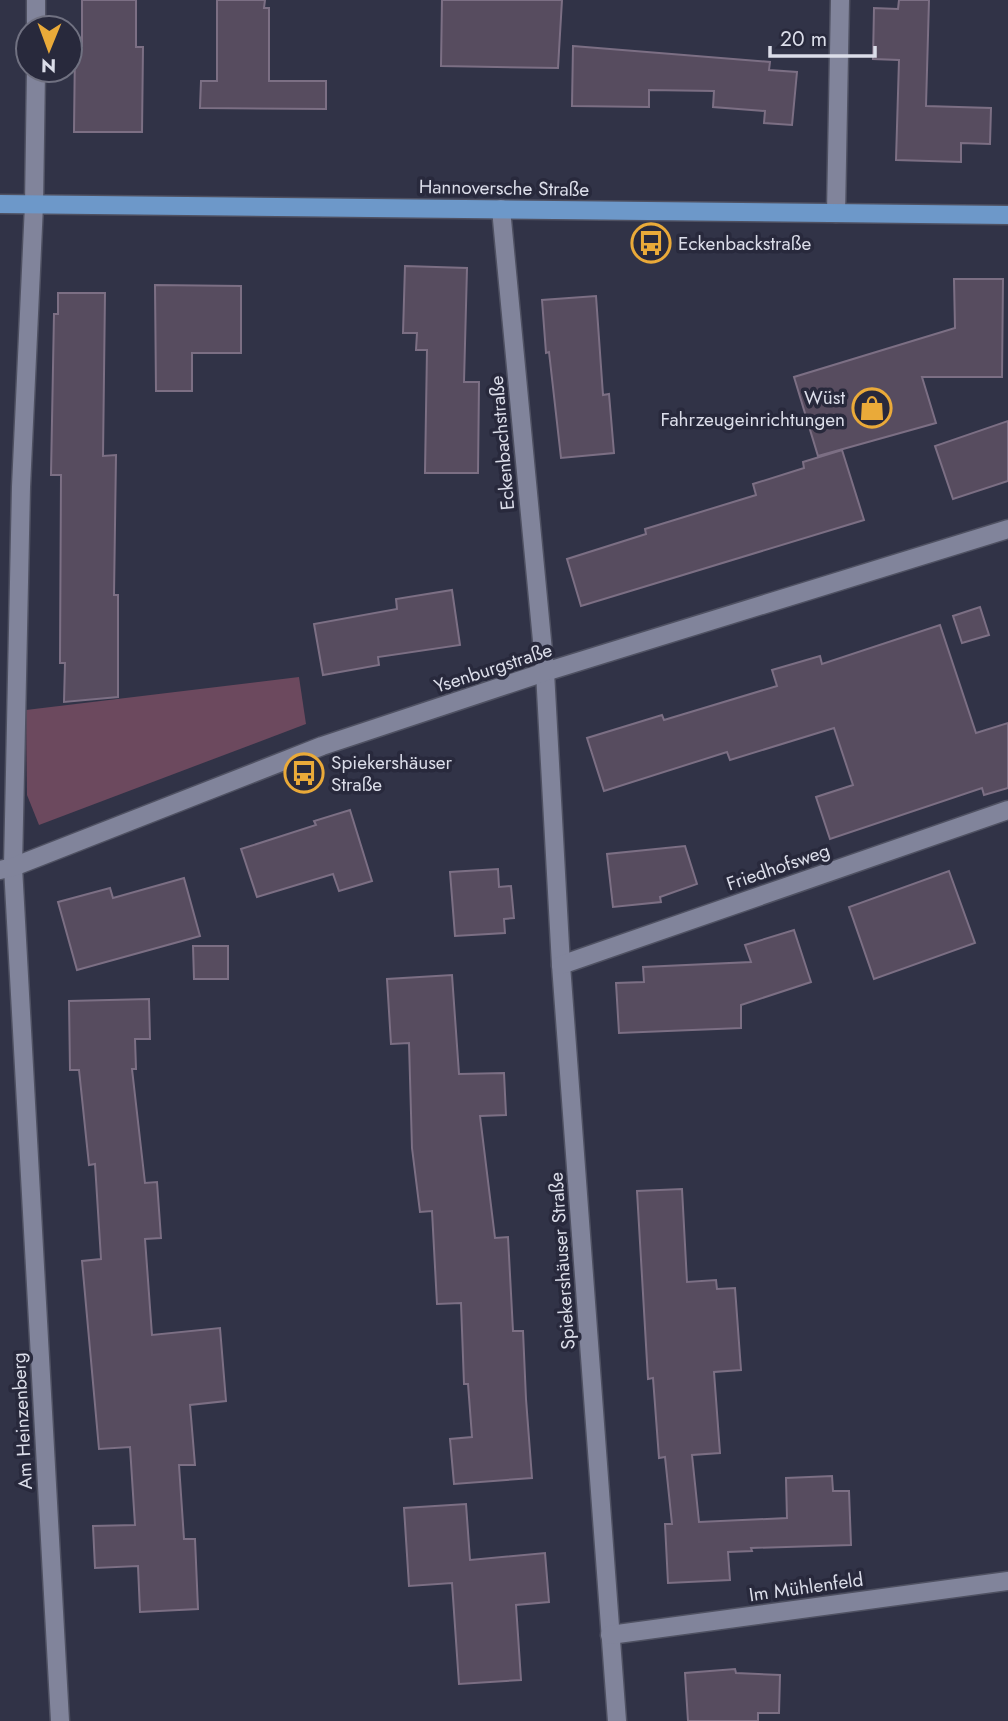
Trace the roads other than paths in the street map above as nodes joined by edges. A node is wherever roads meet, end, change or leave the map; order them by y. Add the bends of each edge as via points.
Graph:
1 (840, 0) edge
2 (36, 84) edge
3 (0, 204) edge
4 (34, 205) junction
5 (501, 209) junction
6 (836, 213) junction
7 (1008, 215) edge
8 (1008, 529) edge
9 (545, 672) junction
10 (1008, 810) edge
11 (6, 868) edge
12 (561, 964) junction
13 (1008, 1581) edge
14 (610, 1635) junction
15 (60, 1721) edge
16 (617, 1721) edge

1 - 6 street
2 - 4 street, Am Heinzenberg
3 - 4 main road, Hannoversche Straße
4 - 5 main road, Hannoversche Straße
4 - 11 street, Am Heinzenberg
5 - 6 main road, Hannoversche Straße
5 - 9 street, Eckenbachstraße
6 - 7 main road, Hannoversche Straße
8 - 9 street, Ysenburgstraße
9 - 11 street, Ysenburgstraße via 322,746
9 - 12 street, Spiekershäuser Straße
10 - 12 street, Friedhofsweg
11 - 15 street, Am Heinzenberg
12 - 14 street, Spiekershäuser Straße
13 - 14 street, Im Mühlenfeld
14 - 16 street, Spiekershäuser Straße

